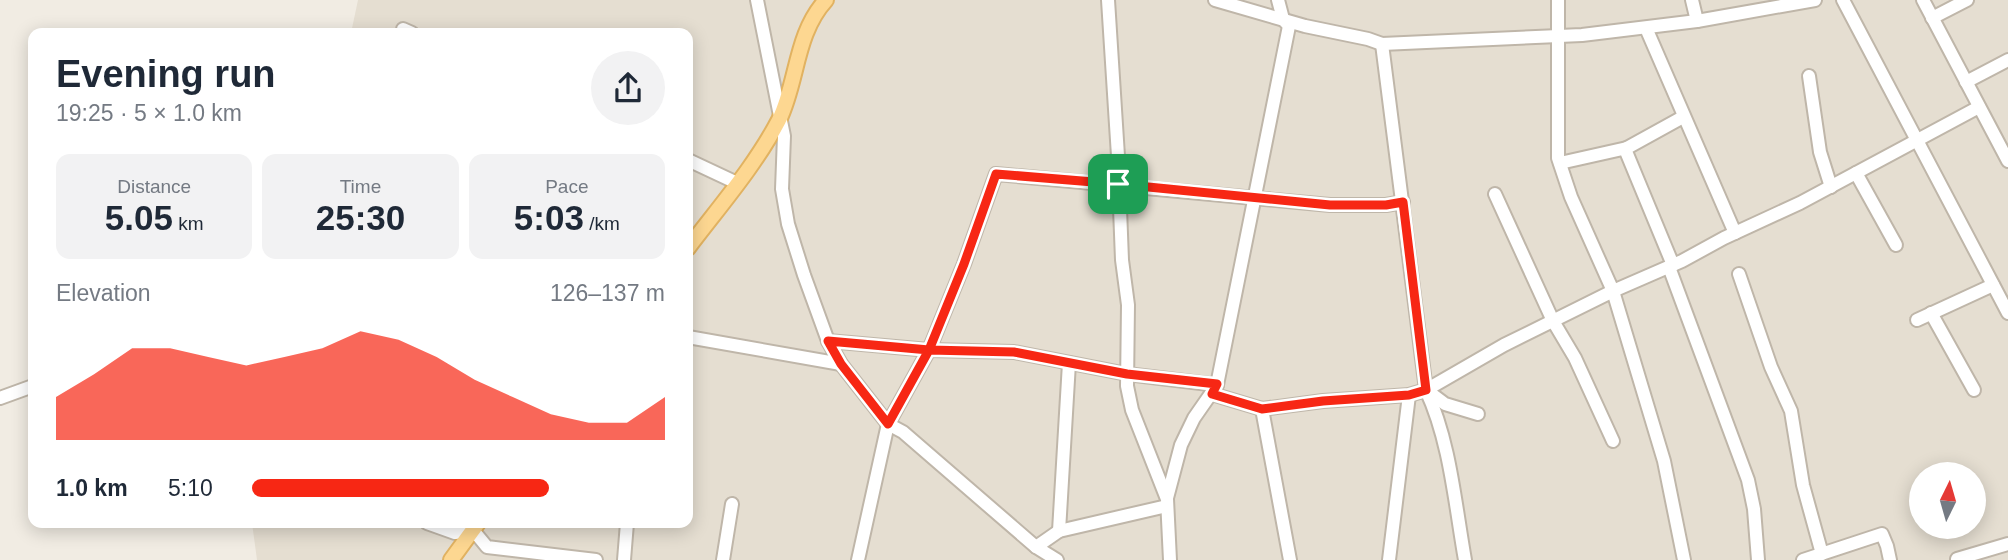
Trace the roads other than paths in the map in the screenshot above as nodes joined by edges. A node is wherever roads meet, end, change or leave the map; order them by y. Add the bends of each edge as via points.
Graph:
1 (757, 0) edge
2 (826, 0) edge
3 (1108, 0) edge
4 (1215, 0) edge
5 (1278, 0) edge
6 (1558, 0) edge
7 (1692, 0) edge
8 (1815, 0) edge
9 (1843, 0) edge
10 (1923, 0) edge
11 (1967, 0) edge
12 (1932, 18) junction
13 (1283, 19) junction
14 (1697, 20) junction
15 (1646, 28) junction
16 (1558, 36) junction
17 (1382, 44) junction
18 (2008, 60) edge
19 (1809, 76) dead end
20 (1966, 82) junction
21 (1979, 107) junction
22 (1684, 117) junction
23 (779, 118) junction
24 (1917, 141) junction
25 (2004, 143) edge
26 (1627, 148) junction
27 (2008, 161) edge
28 (693, 162) edge
29 (1560, 163) junction
30 (1856, 173) junction
31 (737, 183) junction
32 (1118, 184) junction
33 (1831, 187) junction
34 (1495, 194) dead end
35 (1254, 199) junction
36 (1403, 202) junction
37 (1735, 233) junction
38 (693, 241) edge
39 (1896, 245) dead end
40 (1671, 266) junction
41 (1739, 274) dead end
42 (1993, 285) junction
43 (1613, 291) junction
44 (1931, 313) junction
45 (2008, 313) edge
46 (1917, 320) dead end
47 (1553, 321) junction
48 (693, 338) edge
49 (828, 341) junction
50 (929, 350) junction
51 (1069, 363) junction
52 (841, 364) junction
53 (1127, 374) junction
54 (28, 388) edge
55 (1215, 389) junction
56 (1426, 390) junction
57 (1974, 390) dead end
58 (1409, 395) junction
59 (0, 398) edge
60 (1262, 409) junction
61 (1478, 415) dead end
62 (888, 424) junction
63 (1613, 441) dead end
64 (1167, 502) junction
65 (732, 504) dead end
66 (441, 528) edge
67 (470, 528) edge
68 (475, 528) edge
69 (477, 528) edge
70 (627, 528) edge
71 (1059, 531) junction
72 (2008, 544) edge
73 (1036, 547) junction
74 (1821, 556) edge
75 (1957, 559) edge
76 (451, 560) edge
77 (596, 560) edge
78 (624, 560) edge
79 (723, 560) edge
80 (858, 560) edge
81 (1057, 560) edge
82 (1170, 560) edge
83 (1290, 560) edge
84 (1389, 560) edge
85 (1465, 560) edge
86 (1682, 560) edge
87 (1758, 560) edge
88 (1803, 560) edge
89 (1890, 560) edge

1 - 23 street
2 - 23 main road via 803,35
3 - 32 street
4 - 13 street
5 - 13 street
6 - 16 street
7 - 14 street
8 - 14 street
9 - 24 street
10 - 12 street
11 - 12 street
12 - 20 street
13 - 17 street
13 - 35 street via 1289,26
14 - 15 street
15 - 16 street
15 - 22 street
16 - 17 street
16 - 29 street
17 - 36 street
18 - 20 street
19 - 33 street via 1820,152
20 - 21 street
21 - 24 street
21 - 25 street
22 - 26 street
22 - 37 street
23 - 31 main road
23 - 49 street via 788,224
24 - 30 street
24 - 42 street
25 - 27 street
26 - 29 street
26 - 40 street
28 - 31 street
29 - 43 street
30 - 33 street
30 - 39 street
31 - 38 main road
32 - 35 street
32 - 50 street via 996,174
32 - 53 street via 1128,305
33 - 37 street
34 - 47 street
35 - 36 street via 1330,205
35 - 55 street
36 - 56 street
37 - 40 street
40 - 43 street
40 - 87 street via 1748,481
41 - 74 street via 1791,411
42 - 44 street
42 - 45 street
43 - 47 street
43 - 86 street via 1664,461
44 - 46 street
44 - 57 street
47 - 56 street
47 - 63 street
48 - 52 street
49 - 50 street
49 - 52 street
50 - 51 street via 1014,352
50 - 62 street
51 - 53 street
51 - 71 street
52 - 62 street
53 - 55 street
53 - 64 street via 1132,410
54 - 59 street
55 - 60 street
55 - 64 street via 1181,445
56 - 58 street
56 - 61 street via 1445,404
56 - 85 street via 1447,459
58 - 60 street
58 - 84 street
60 - 83 street
62 - 73 street
62 - 80 street
64 - 71 street
64 - 82 street
65 - 79 street
66 - 67 street via 455,533
68 - 76 main road
69 - 77 street via 488,547
70 - 78 street
71 - 73 street
72 - 75 street
73 - 81 street
74 - 88 street
74 - 89 street via 1882,534

